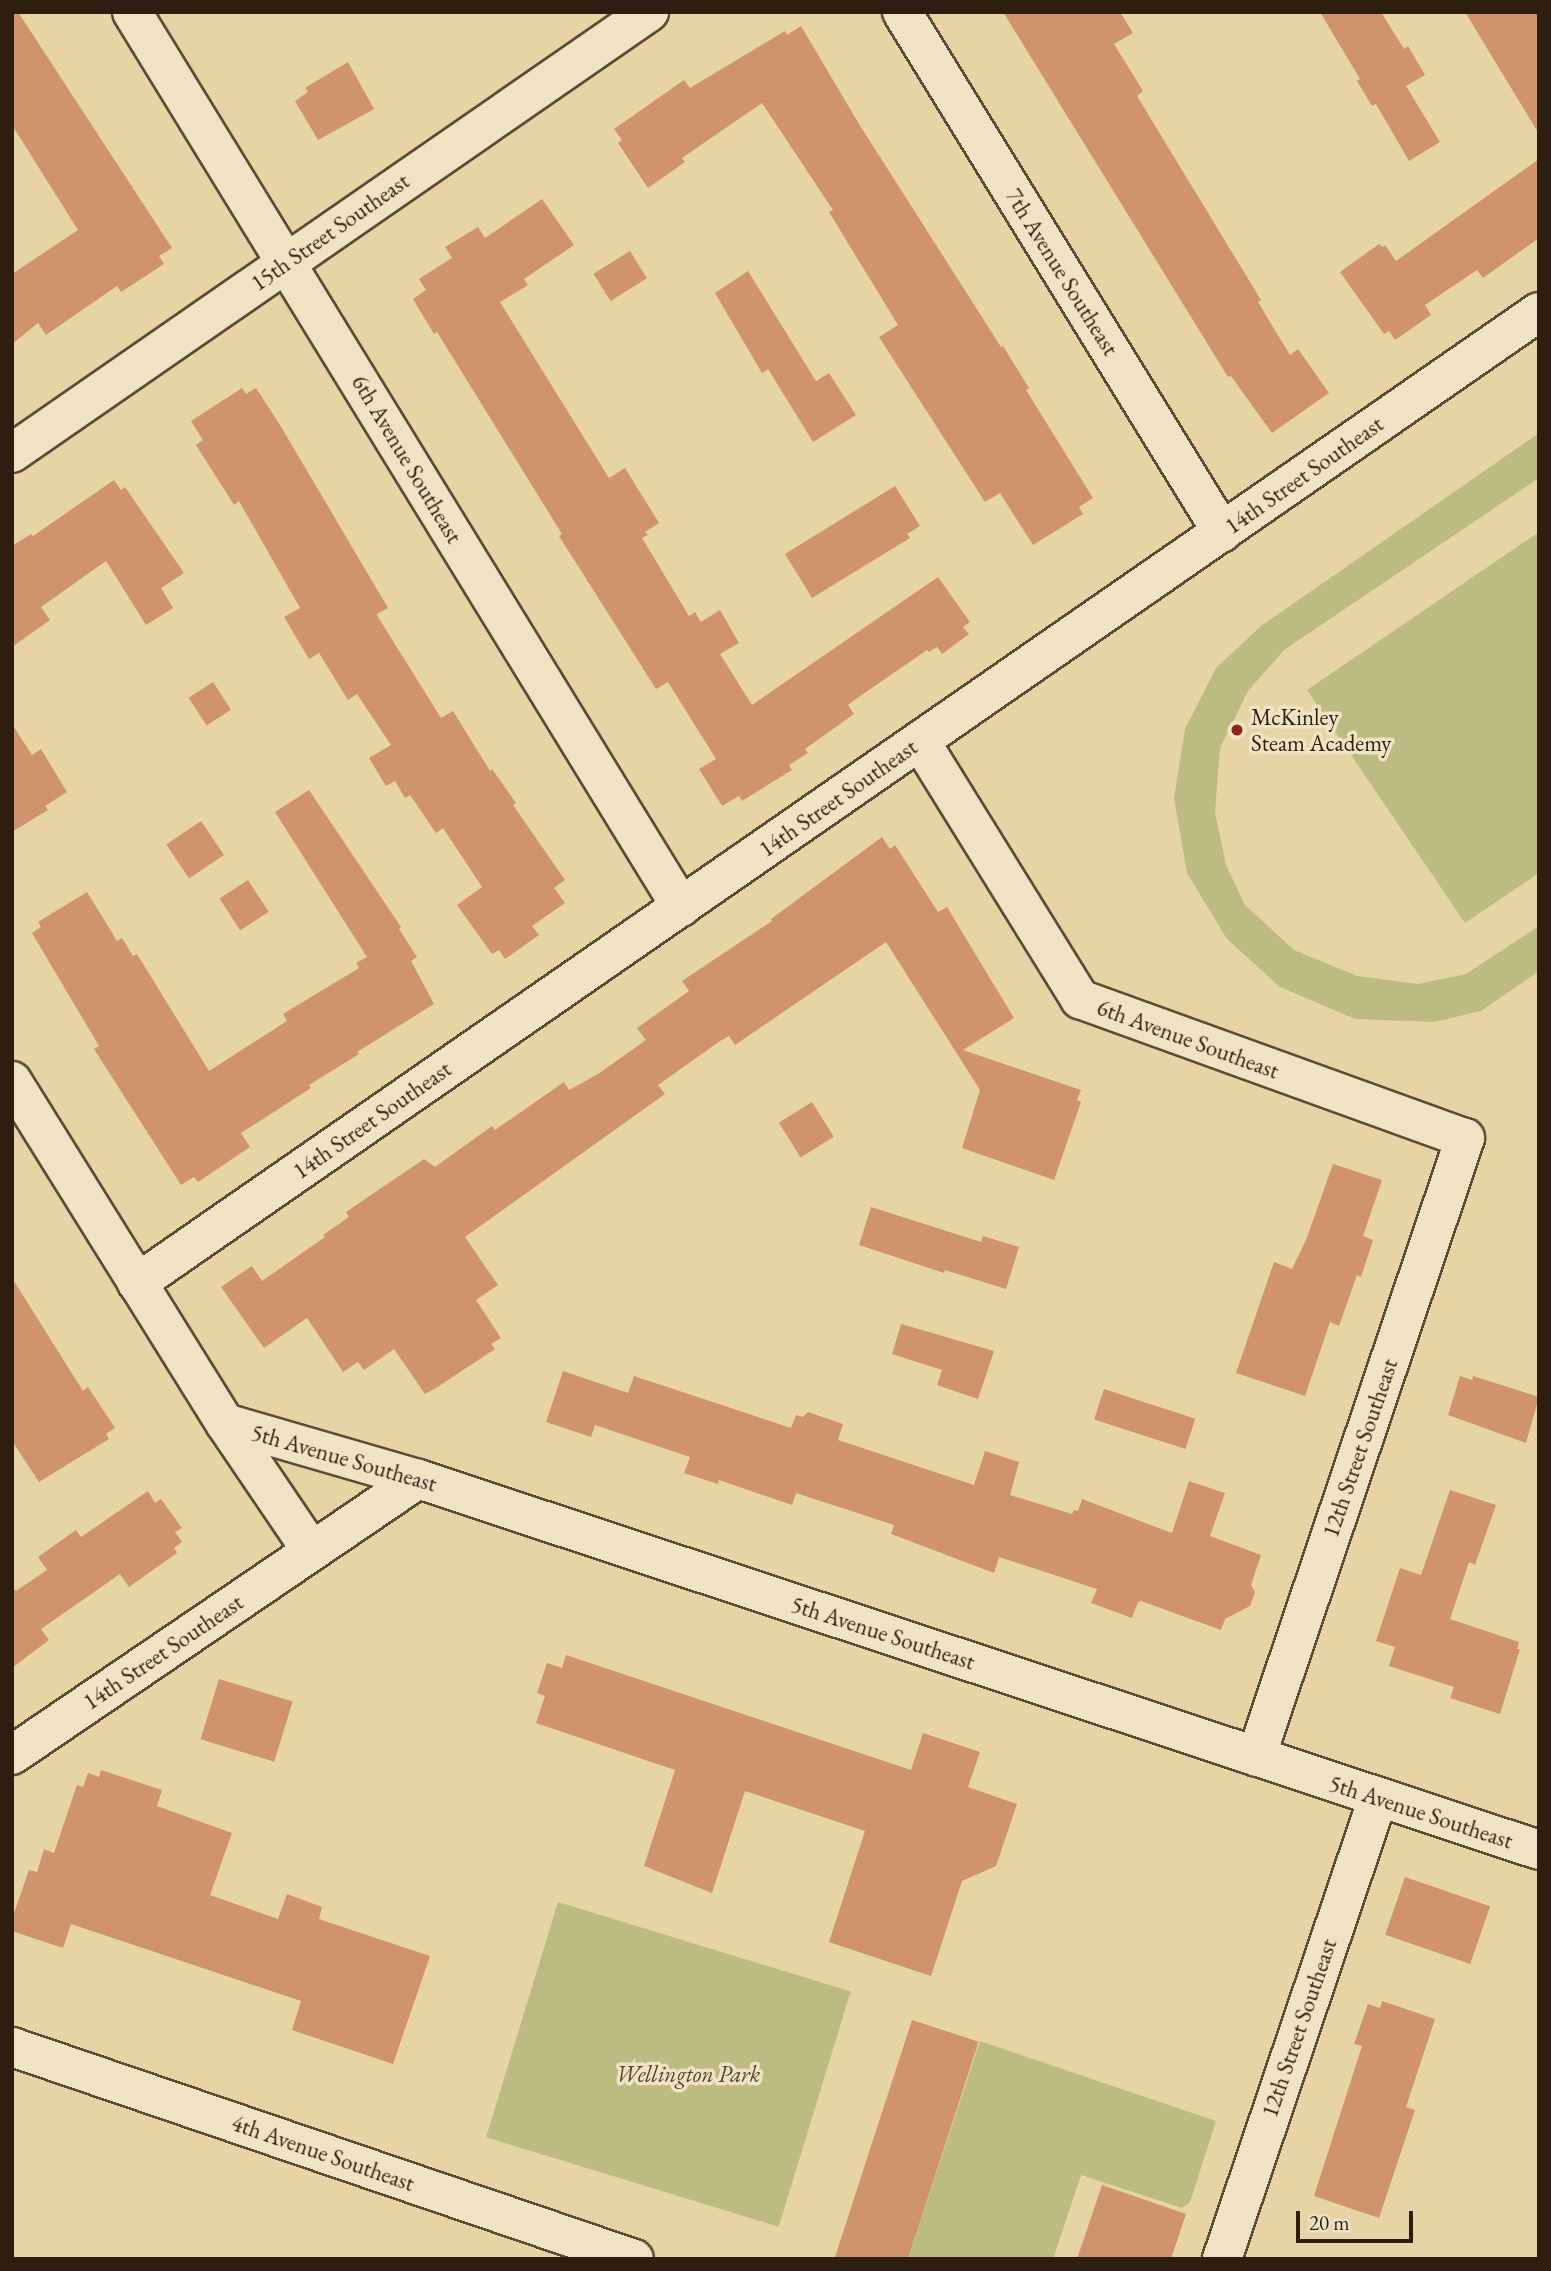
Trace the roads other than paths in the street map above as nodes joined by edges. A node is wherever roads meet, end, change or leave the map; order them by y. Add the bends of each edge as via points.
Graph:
1 (132, 12) edge
2 (649, 12) edge
3 (902, 12) edge
4 (286, 263) junction
5 (1539, 312) edge
6 (12, 453) edge
7 (1222, 532) junction
8 (920, 741) junction
9 (681, 907) junction
10 (12, 1081) edge
11 (1465, 1138) joint
12 (137, 1283) junction
13 (225, 1423) junction
14 (418, 1479) junction
15 (311, 1550) junction
16 (12, 1755) edge
17 (1256, 1757) junction
18 (1378, 1798) junction
19 (1539, 1850) edge
20 (12, 2047) edge
21 (634, 2259) edge
22 (1222, 2259) edge

1 - 4 street, 6th Avenue Southeast
2 - 4 street, 15th Street Southeast
3 - 7 street, 7th Avenue Southeast
4 - 6 street, 15th Street Southeast
4 - 9 street, 6th Avenue Southeast
5 - 7 street, 14th Street Southeast
7 - 8 street, 14th Street Southeast
8 - 9 street, 14th Street Southeast
8 - 11 street, 6th Avenue Southeast via 1080,999
9 - 12 street, 14th Street Southeast
10 - 12 street, 5th Avenue Southeast
11 - 17 street, 12th Street Southeast
12 - 13 street, 5th Avenue Southeast
13 - 14 street, 5th Avenue Southeast
13 - 15 street, 5th Avenue Southeast
14 - 15 street, 14th Street Southeast
14 - 17 street, 5th Avenue Southeast
15 - 16 street, 14th Street Southeast
17 - 18 street, 5th Avenue Southeast
18 - 19 street, 5th Avenue Southeast
18 - 22 street, 12th Street Southeast
20 - 21 street, 4th Avenue Southeast

